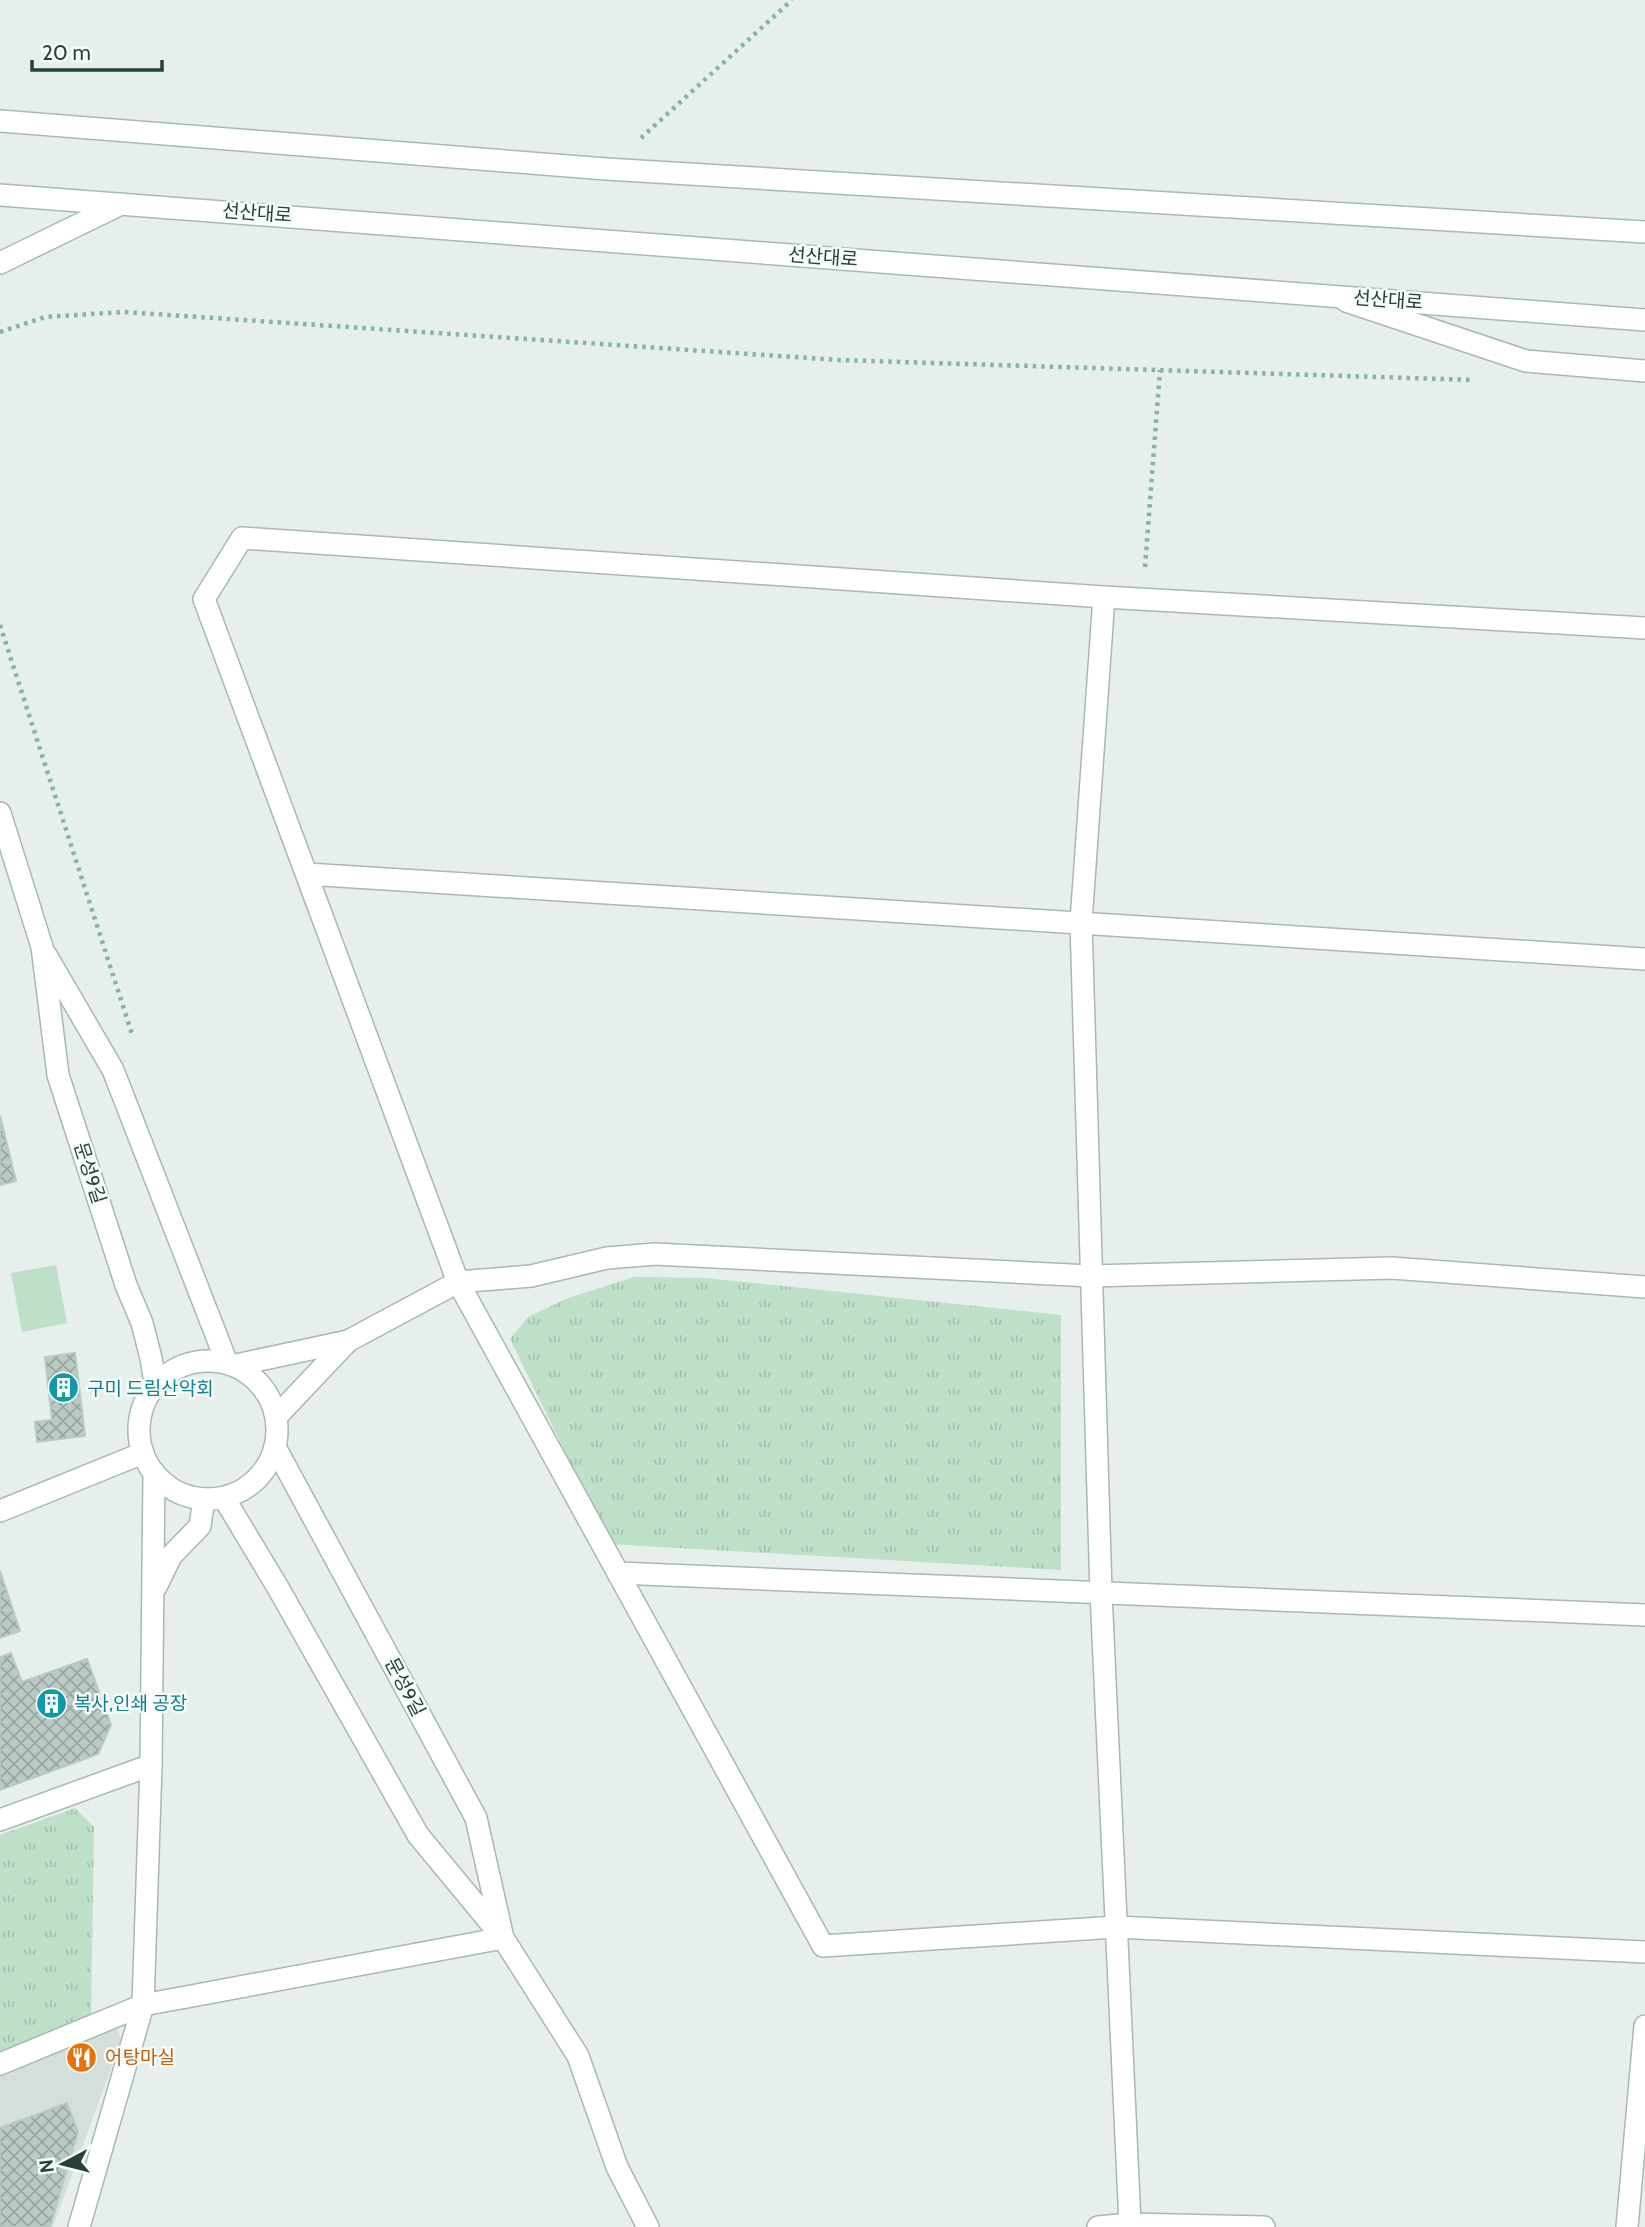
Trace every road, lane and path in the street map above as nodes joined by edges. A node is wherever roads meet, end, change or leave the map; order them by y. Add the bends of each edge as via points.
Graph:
1 (792, 0) edge
2 (0, 121) edge
3 (606, 169) junction
4 (0, 195) edge
5 (123, 203) junction
6 (1645, 232) edge
7 (0, 263) edge
8 (1330, 296) junction
9 (1645, 320) edge
10 (0, 332) edge
11 (1160, 370) junction
12 (1645, 371) edge
13 (1479, 381) dead end
14 (1104, 597) junction
15 (1142, 599) junction
16 (0, 625) edge
17 (1645, 628) edge
18 (0, 813) edge
19 (307, 874) junction
20 (1081, 922) junction
21 (42, 947) junction
22 (1645, 958) edge
23 (136, 1045) dead end
24 (1091, 1276) junction
25 (458, 1282) junction
26 (1645, 1287) edge
27 (348, 1341) junction
28 (231, 1364) junction
29 (149, 1393) junction
30 (276, 1416) junction
31 (275, 1447) junction
32 (143, 1453) junction
33 (154, 1473) junction
34 (214, 1498) junction
35 (0, 1511) edge
36 (618, 1573) junction
37 (1101, 1593) junction
38 (151, 1613) junction
39 (1645, 1615) edge
40 (151, 1765) junction
41 (0, 1820) edge
42 (1116, 1927) junction
43 (503, 1938) junction
44 (1645, 1952) edge
45 (143, 2005) junction
46 (1645, 2026) edge
47 (0, 2064) edge
48 (1130, 2224) junction
49 (79, 2227) edge
50 (649, 2227) edge
51 (1098, 2227) edge
52 (1264, 2227) edge
53 (1627, 2227) edge

1 - 3 path
2 - 3 street
3 - 6 street
4 - 5 street, 선산대로
5 - 7 street
5 - 8 street, 선산대로
8 - 9 street, 선산대로
8 - 12 street via 1526,361
10 - 11 path via 46,317 124,312 839,360
11 - 13 path
11 - 15 path
14 - 15 street
14 - 19 street via 242,538 204,599
14 - 20 street
15 - 17 street
16 - 23 path
18 - 21 street, 문성9길
19 - 20 street
19 - 25 street
20 - 22 street
20 - 24 street
21 - 28 street, 문성9길 via 113,1070
21 - 29 street, 문성9길 via 58,1075 142,1322 155,1383
24 - 25 street via 655,1254 607,1258 531,1276
24 - 26 street via 1392,1268
24 - 37 street
25 - 27 street
25 - 36 street
27 - 28 street
27 - 30 street
28 - 29 street via 205,1360 183,1365 164,1376
28 - 30 street via 259,1381
29 - 32 street via 141,1412
30 - 31 street
31 - 34 street via 257,1480 242,1491
31 - 43 street, 문성9길 via 476,1818
32 - 33 street
32 - 35 street
33 - 34 street via 185,1495
33 - 38 street
34 - 38 street via 200,1526 163,1570
34 - 43 street via 277,1586 418,1835
36 - 37 street
36 - 42 street via 823,1946
37 - 39 street
37 - 42 street
38 - 40 street
40 - 41 street
40 - 45 street
42 - 44 street
42 - 48 street
43 - 45 street
43 - 50 street, 문성9길 via 578,2056 617,2167
45 - 47 street
45 - 49 street
46 - 53 street
48 - 51 street
48 - 52 street

